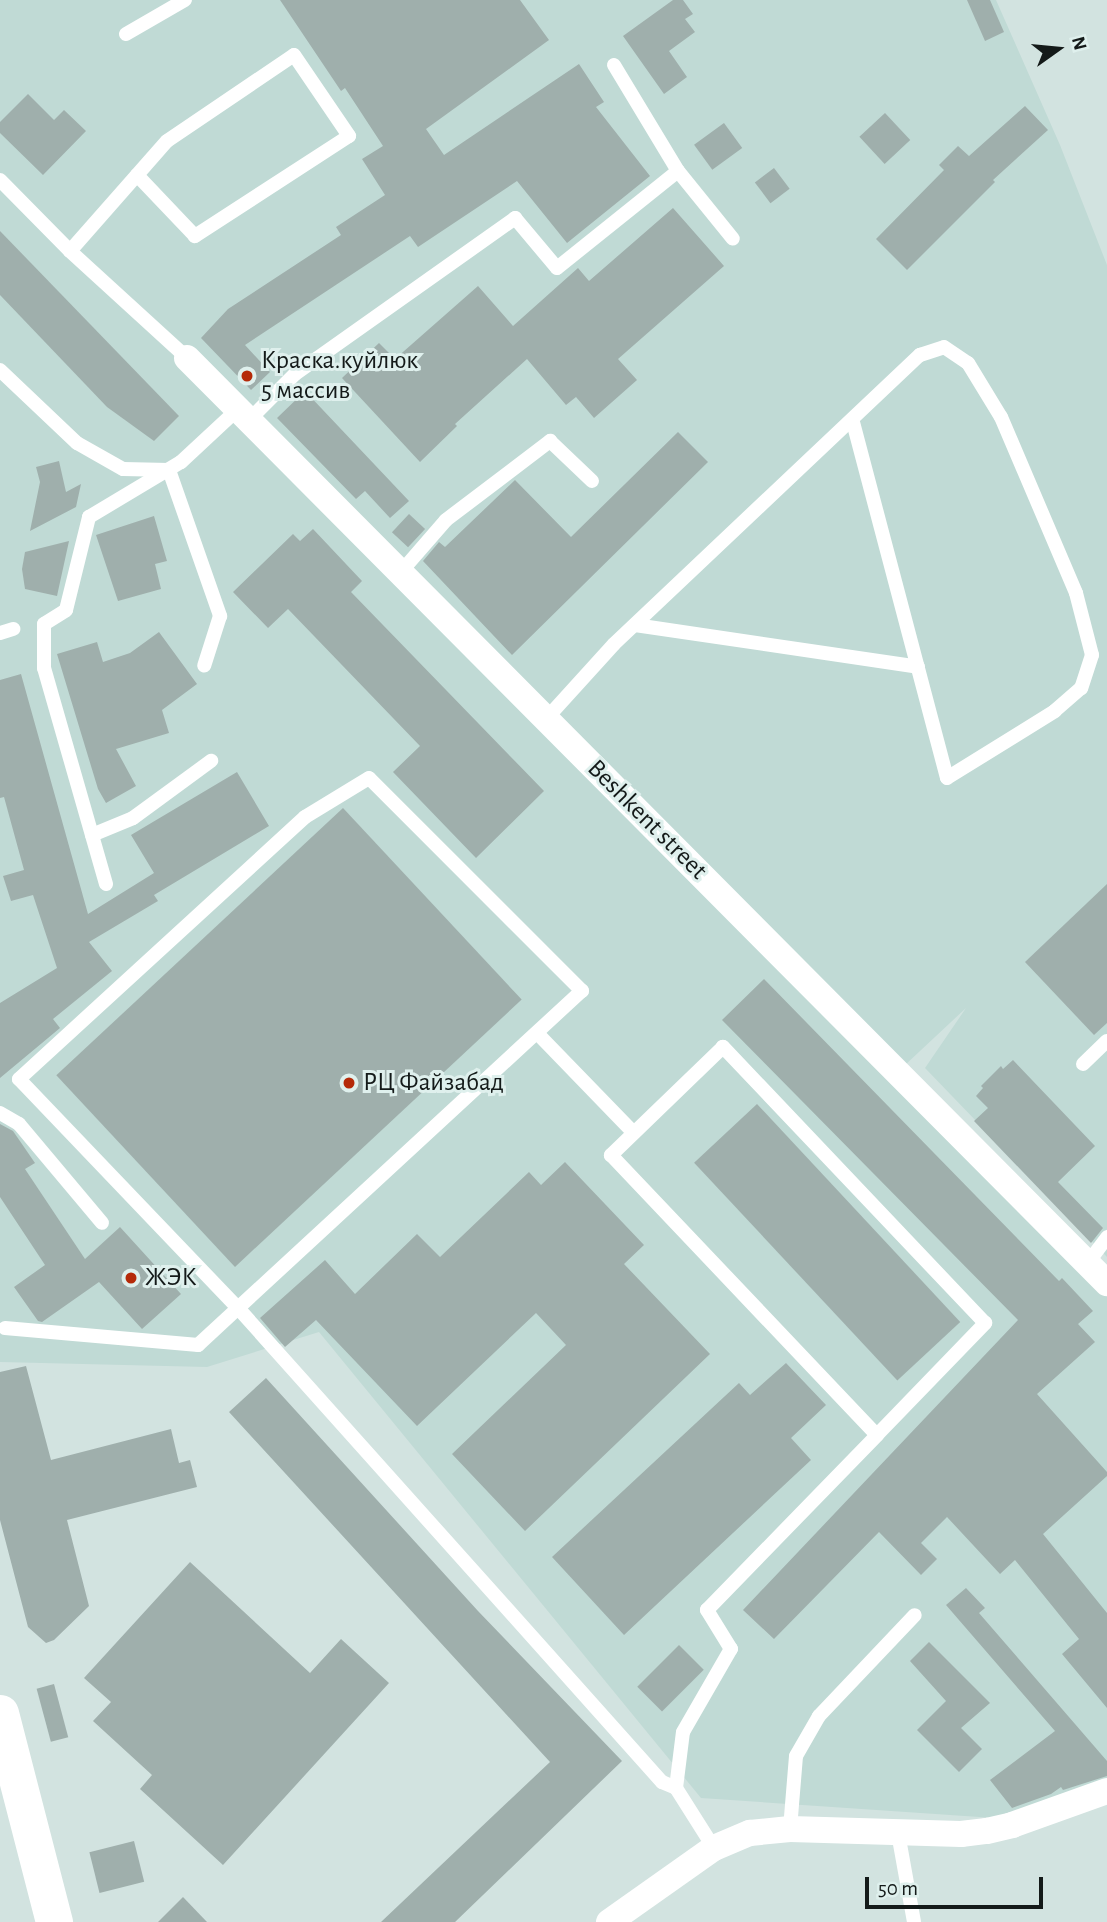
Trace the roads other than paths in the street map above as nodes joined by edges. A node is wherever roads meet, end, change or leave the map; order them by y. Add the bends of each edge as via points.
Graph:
1 (185, 0) edge
2 (126, 34) dead end
3 (614, 65) dead end
4 (678, 171) junction
5 (137, 175) junction
6 (0, 180) edge
7 (733, 239) dead end
8 (70, 251) junction
9 (187, 358) joint
10 (0, 370) edge
11 (243, 414) junction
12 (852, 419) junction
13 (169, 470) junction
14 (592, 481) dead end
15 (400, 573) junction
16 (635, 625) junction
17 (204, 666) dead end
18 (918, 667) junction
19 (546, 719) junction
20 (211, 761) dead end
21 (92, 835) junction
22 (106, 884) dead end
23 (537, 1033) junction
24 (1107, 1041) edge
25 (1083, 1064) dead end
26 (0, 1113) edge
27 (634, 1133) junction
28 (102, 1223) dead end
29 (1107, 1237) edge
30 (1087, 1264) junction
31 (1107, 1283) edge
32 (238, 1308) junction
33 (5, 1328) dead end
34 (877, 1435) junction
35 (915, 1615) dead end
36 (0, 1713) edge
37 (676, 1788) junction
38 (1107, 1791) edge
39 (790, 1829) junction
40 (898, 1833) junction
41 (713, 1848) junction
42 (54, 1922) edge
43 (609, 1922) edge
44 (914, 1922) edge

1 - 2 lane
3 - 4 lane
4 - 7 lane
4 - 11 lane via 557,268 515,218
5 - 5 lane via 167,141 294,55 349,136 195,236
5 - 8 lane
6 - 8 lane
8 - 9 lane
9 - 11 street, Beshkent street
10 - 13 lane via 77,443 122,469
11 - 13 lane
11 - 15 street, Beshkent street
12 - 16 lane
12 - 18 lane
12 - 18 lane via 920,355 944,347 968,363 1001,417 1049,526 1076,593 1091,654 1081,688 1055,711 947,778
13 - 17 lane via 220,616
13 - 21 lane via 89,517 66,610 44,624 44,667
14 - 15 lane via 550,441 446,520
15 - 19 street, Beshkent street
16 - 18 lane
16 - 19 lane
19 - 30 street, Beshkent street
20 - 21 lane via 133,818
21 - 22 lane
23 - 27 lane
23 - 32 lane
23 - 32 lane via 582,991 369,778 305,817 19,1079
24 - 25 lane
26 - 28 lane via 19,1124
27 - 34 lane via 611,1155
27 - 34 lane via 723,1047 985,1324
29 - 30 lane
30 - 31 street, Beshkent street
32 - 33 lane via 198,1345
32 - 37 lane via 662,1783
34 - 37 lane via 707,1609 731,1649 683,1732
35 - 39 lane via 819,1716 796,1756
36 - 42 street
37 - 41 lane
38 - 40 street via 987,1831
39 - 40 street
39 - 41 street via 750,1833
40 - 44 lane
41 - 43 street

